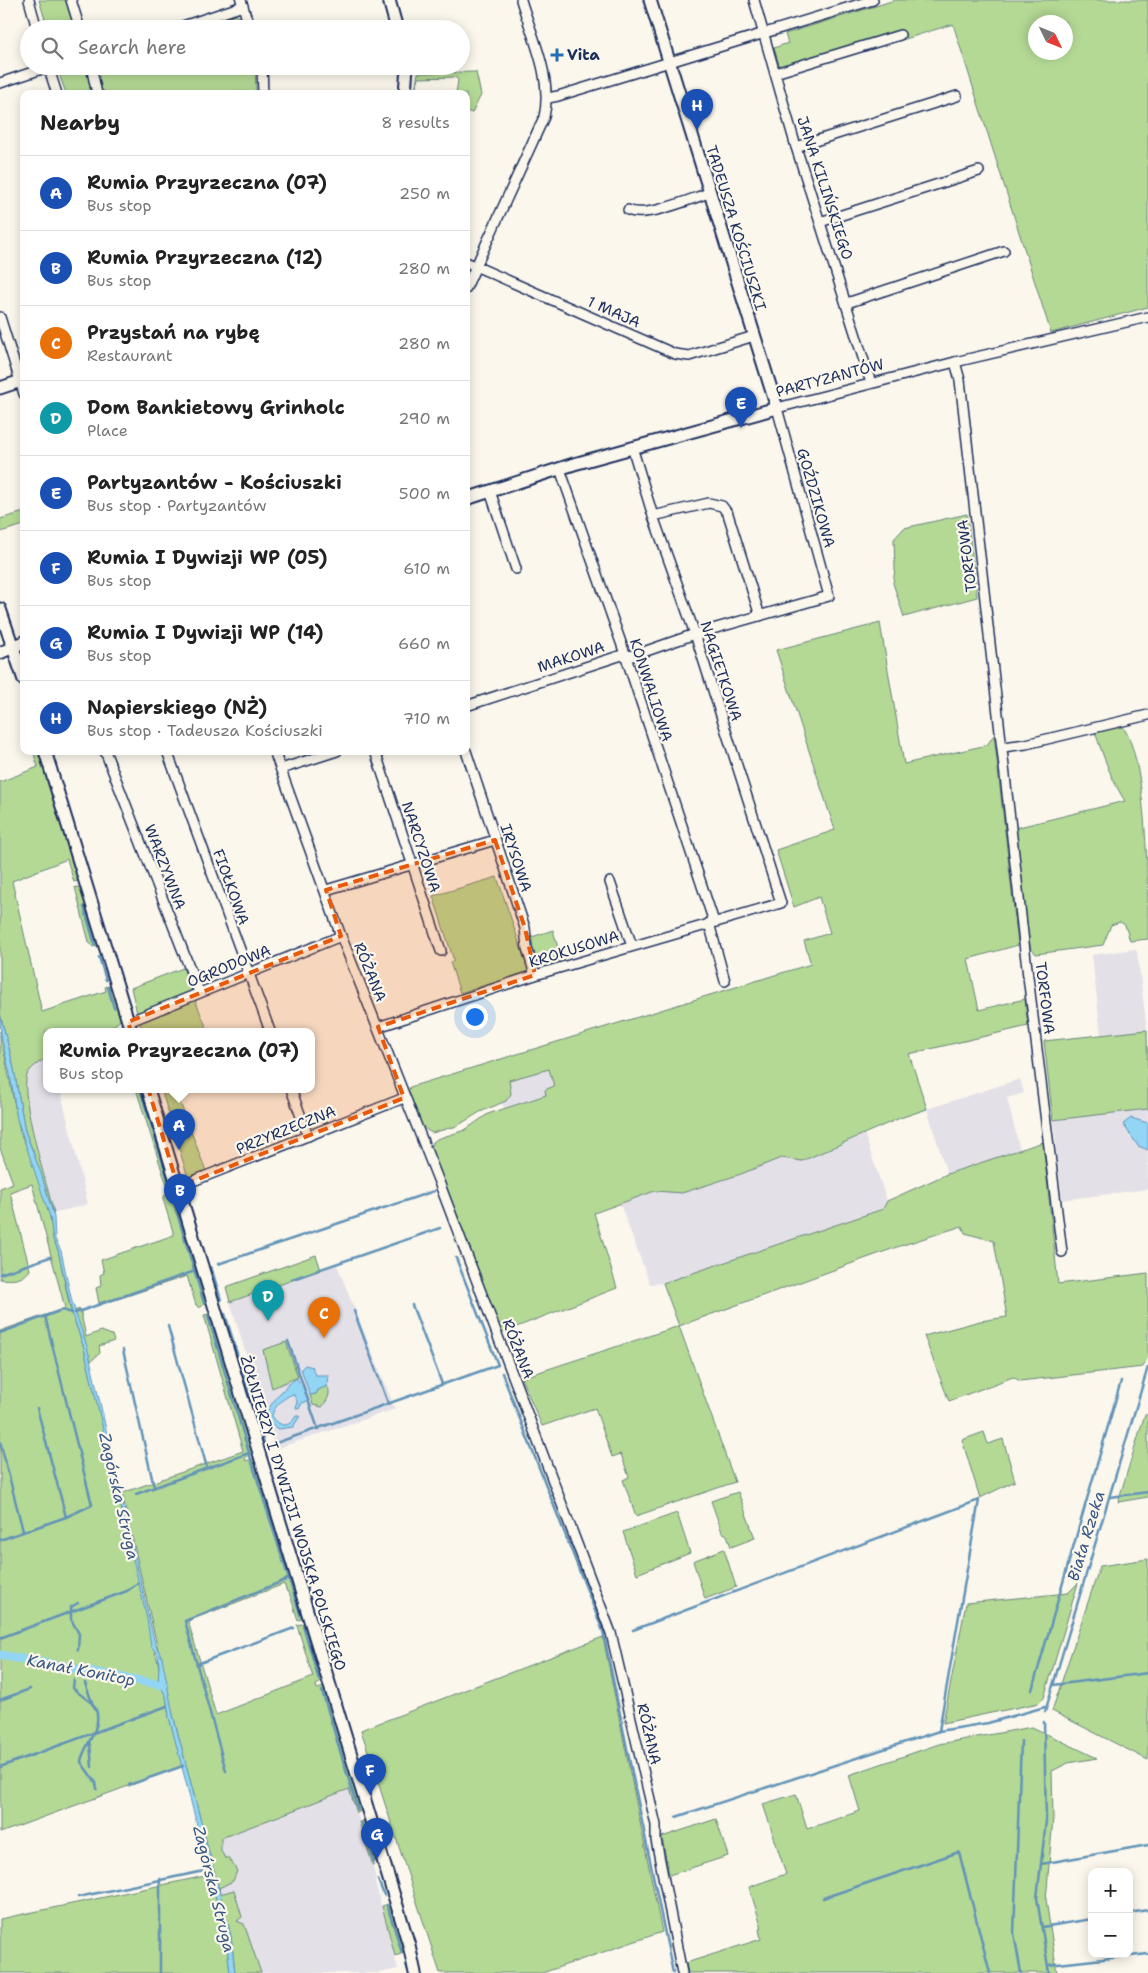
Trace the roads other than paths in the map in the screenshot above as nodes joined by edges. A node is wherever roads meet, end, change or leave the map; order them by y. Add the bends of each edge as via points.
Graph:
1 (29, 0) edge
2 (71, 0) edge
3 (389, 0) edge
4 (521, 0) edge
5 (650, 0) edge
6 (754, 0) edge
7 (873, 0) edge
8 (242, 3) edge
9 (35, 20) edge
10 (77, 20) edge
11 (198, 20) edge
12 (247, 20) edge
13 (395, 20) edge
14 (763, 34) junction
15 (900, 35) dead end
16 (670, 63) junction
17 (775, 73) junction
18 (24, 75) edge
19 (51, 75) edge
20 (93, 75) edge
21 (262, 75) edge
22 (406, 75) edge
23 (0, 83) edge
24 (56, 90) edge
25 (97, 90) edge
26 (263, 90) edge
27 (405, 90) edge
28 (957, 96) dead end
29 (548, 98) junction
30 (796, 148) junction
31 (979, 171) dead end
32 (709, 193) junction
33 (628, 210) dead end
34 (820, 222) junction
35 (1004, 251) dead end
36 (470, 264) edge
37 (476, 266) junction
38 (470, 279) edge
39 (848, 303) junction
40 (0, 317) edge
41 (1148, 317) edge
42 (754, 336) junction
43 (955, 362) junction
44 (20, 375) edge
45 (20, 382) edge
46 (872, 383) junction
47 (0, 388) edge
48 (777, 408) junction
49 (632, 447) junction
50 (560, 469) junction
51 (490, 491) junction
52 (470, 498) edge
53 (653, 516) junction
54 (516, 570) dead end
55 (829, 596) joint
56 (0, 609) edge
57 (760, 616) junction
58 (695, 634) junction
59 (18, 644) edge
60 (0, 653) edge
61 (625, 654) junction
62 (470, 705) edge
63 (1148, 715) edge
64 (1003, 747) junction
65 (46, 755) edge
66 (107, 755) edge
67 (168, 755) edge
68 (276, 755) edge
69 (324, 755) edge
70 (376, 755) edge
71 (467, 755) edge
72 (281, 768) junction
73 (495, 840) junction
74 (414, 864) junction
75 (610, 882) dead end
76 (326, 890) junction
77 (780, 903) joint
78 (711, 923) junction
79 (341, 936) junction
80 (632, 946) junction
81 (441, 950) dead end
82 (248, 973) junction
83 (535, 975) junction
84 (725, 981) dead end
85 (199, 992) junction
86 (129, 1027) edge
87 (378, 1027) junction
88 (269, 1028) edge
89 (149, 1093) edge
90 (292, 1093) edge
91 (404, 1098) junction
92 (308, 1136) junction
93 (178, 1188) junction
94 (1062, 1252) dead end
95 (409, 1945) junction
96 (415, 1973) edge
97 (420, 1973) edge
98 (682, 1973) edge

1 - 9 street
2 - 10 street
3 - 13 street
4 - 29 street
5 - 16 street, TADEUSZA KOŚCIUSZKI
6 - 14 street, JANA KILIŃSKIEGO
7 - 14 street
8 - 11 street
8 - 12 street
14 - 16 street
14 - 17 street, JANA KILIŃSKIEGO
15 - 17 street
16 - 29 street
16 - 32 street, TADEUSZA KOŚCIUSZKI
17 - 30 street, JANA KILIŃSKIEGO
18 - 23 street
19 - 24 street
20 - 25 street
21 - 26 street
22 - 27 street
28 - 30 street
29 - 37 street via 544,117
30 - 34 street, JANA KILIŃSKIEGO
31 - 34 street
32 - 33 street via 647,212
32 - 42 street, TADEUSZA KOŚCIUSZKI
34 - 39 street, JANA KILIŃSKIEGO
35 - 39 street
36 - 37 street, 1 MAJA
37 - 38 street
37 - 42 street, 1 MAJA via 676,354 689,356
39 - 46 street, JANA KILIŃSKIEGO
40 - 44 street
41 - 43 street, PARTYZANTÓW
42 - 48 street, TADEUSZA KOŚCIUSZKI
43 - 46 street, PARTYZANTÓW
43 - 64 street, TORFOWA via 960,380
45 - 47 street
46 - 48 street, PARTYZANTÓW
48 - 49 street, PARTYZANTÓW
48 - 55 street, GOŹDZIKOWA
49 - 50 street, PARTYZANTÓW
49 - 53 street, NAGIETKOWA
50 - 51 street, PARTYZANTÓW
50 - 61 street, KONWALIOWA
51 - 52 street, PARTYZANTÓW
51 - 54 street
53 - 57 street via 709,503 722,506 728,514
53 - 58 street, NAGIETKOWA
55 - 57 street, MAKOWA
56 - 59 street
57 - 58 street, MAKOWA
58 - 61 street, MAKOWA via 632,656
58 - 77 street, NAGIETKOWA
59 - 60 street
61 - 62 street, MAKOWA
61 - 78 street, KONWALIOWA
63 - 64 street
64 - 94 street, TORFOWA
65 - 86 street
66 - 85 street, WARZYWNA
67 - 82 street, FIOŁKOWA
68 - 72 street, RÓŻANA
69 - 72 street
70 - 74 street, NARCYZOWA
71 - 73 street, IRYSOWA
72 - 76 street, RÓŻANA
73 - 74 street
73 - 83 street, IRYSOWA via 525,928
74 - 76 street
74 - 81 street, NARCYZOWA
75 - 80 street
76 - 79 street, RÓŻANA
77 - 78 street, KROKUSOWA
78 - 80 street, KROKUSOWA
78 - 84 street, KONWALIOWA
79 - 82 street, OGRODOWA
79 - 87 street, RÓŻANA
80 - 83 street, KROKUSOWA
82 - 85 street, OGRODOWA
82 - 88 street, FIOŁKOWA
83 - 87 street, KROKUSOWA
85 - 86 street, OGRODOWA
87 - 91 street, RÓŻANA
89 - 93 street, ŻOŁNIERZY I DYWIZJI WOJSKA POLSKIEGO
90 - 92 street
91 - 92 street, PRZYRZECZNA
91 - 98 street, RÓŻANA via 611,1633 656,1826
92 - 93 street, PRZYRZECZNA
93 - 95 street, ŻOŁNIERZY I DYWIZJI WOJSKA POLSKIEGO
95 - 96 street, ŻOŁNIERZY I DYWIZJI WOJSKA POLSKIEGO
95 - 97 street, ŻOŁNIERZY I DYWIZJI WOJSKA POLSKIEGO

